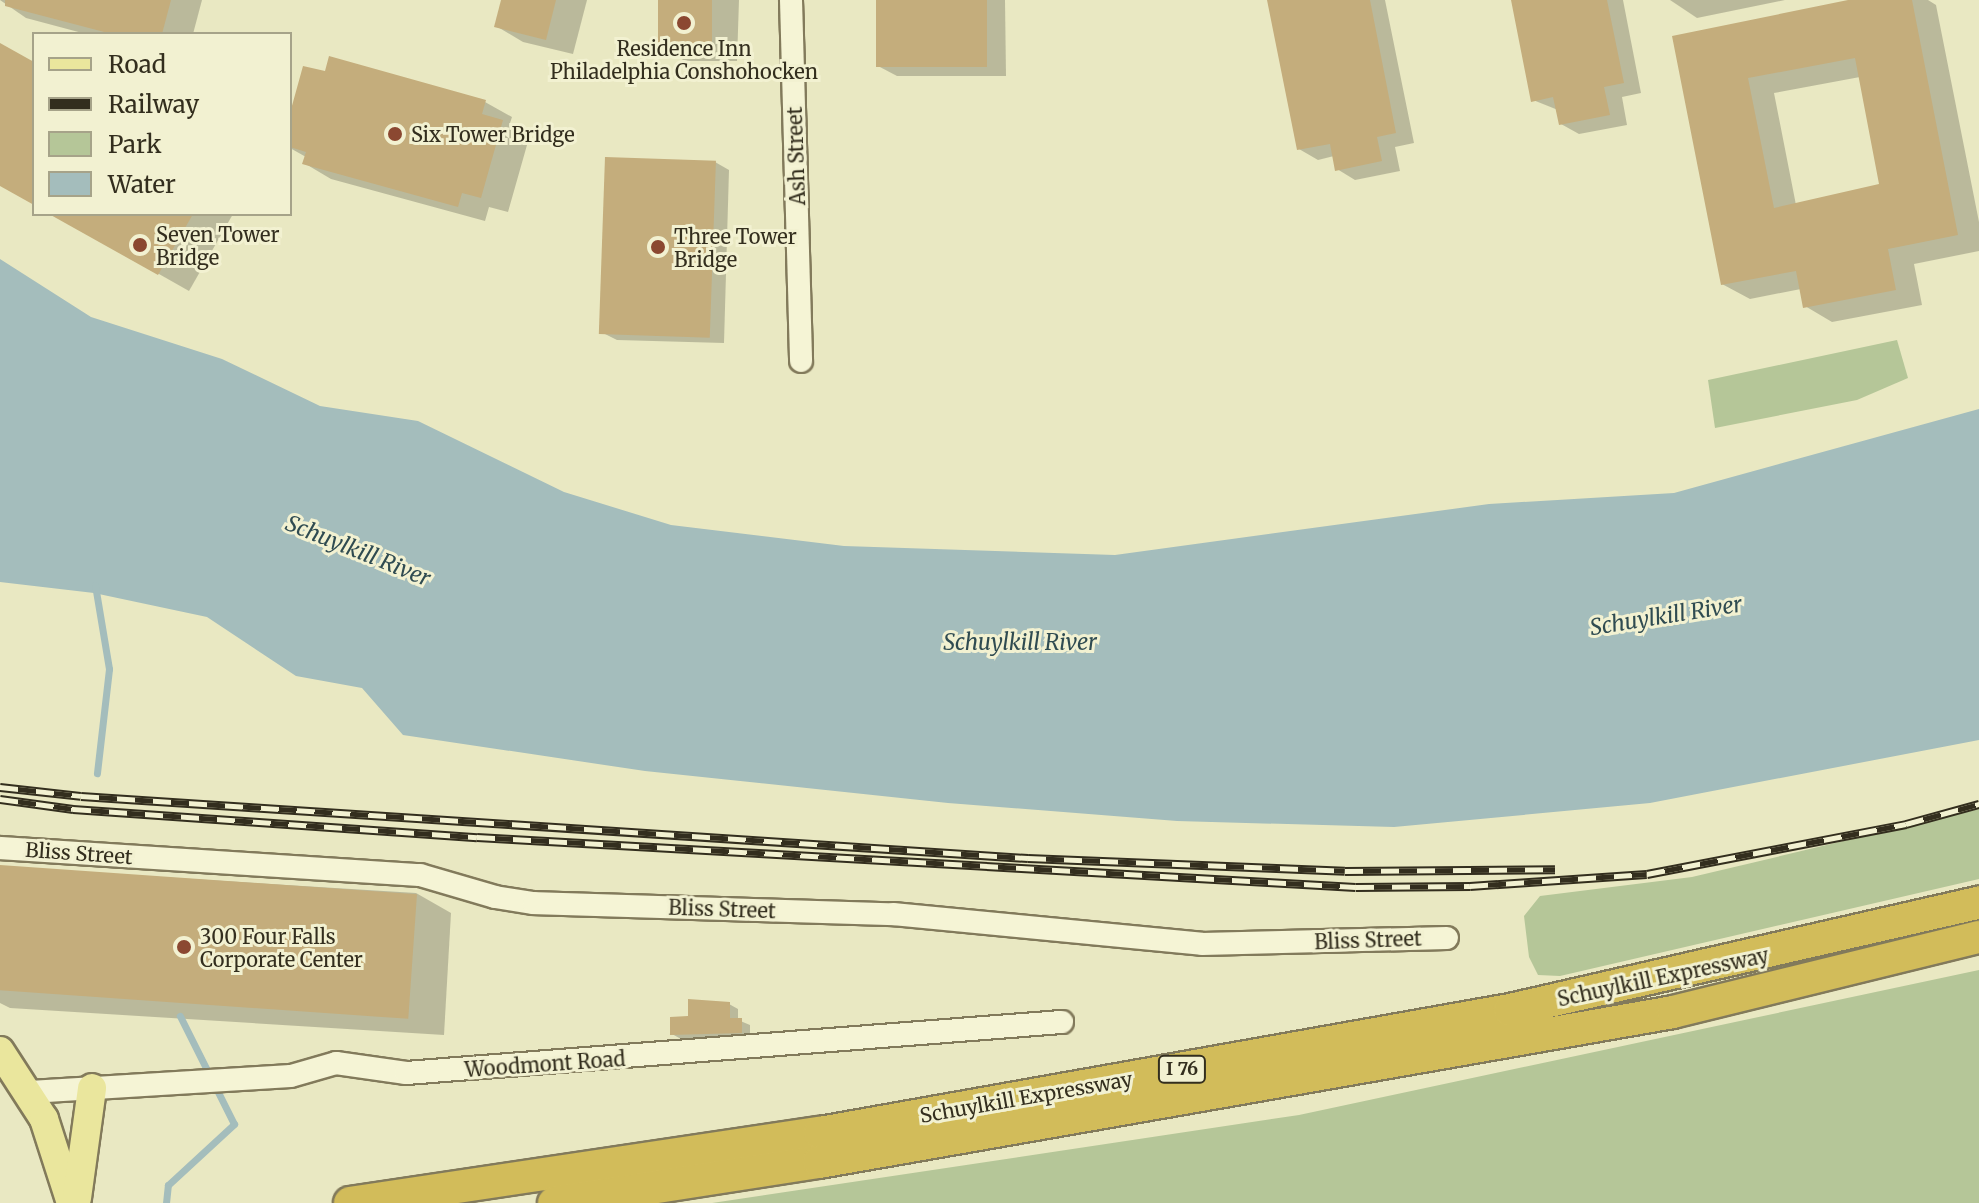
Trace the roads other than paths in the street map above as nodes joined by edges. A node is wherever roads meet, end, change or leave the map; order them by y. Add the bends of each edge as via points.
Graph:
1 (791, 0) edge
2 (801, 361) dead end
3 (0, 848) edge
4 (1979, 903) edge
5 (1979, 937) edge
6 (1447, 938) dead end
7 (1062, 1022) dead end
8 (0, 1051) edge
9 (92, 1088) junction
10 (30, 1092) junction
11 (364, 1201) edge
12 (74, 1203) edge
13 (554, 1203) edge

1 - 2 street, Ash Street
3 - 6 street, Bliss Street via 420,875 517,901 893,914 1202,944
4 - 11 highway, Schuylkill Expressway / I 76 via 1510,1010 836,1130
5 - 13 highway, Schuylkill Expressway / I 76 via 1673,1012
7 - 9 street, Woodmont Road via 406,1073 336,1063 262,1078
8 - 10 main road
9 - 10 street, Woodmont Road
9 - 12 main road
10 - 12 main road via 56,1145

